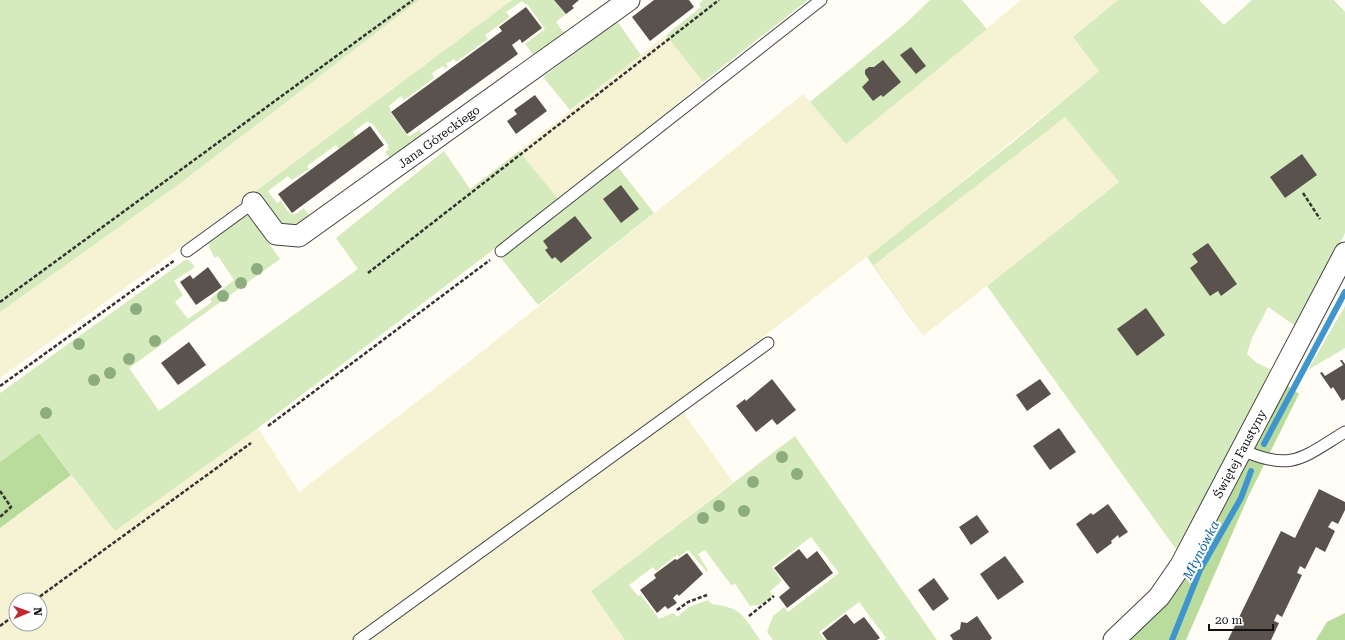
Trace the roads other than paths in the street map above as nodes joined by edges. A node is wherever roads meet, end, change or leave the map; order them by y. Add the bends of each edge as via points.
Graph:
1 (629, 0) edge
2 (821, 0) edge
3 (253, 203) joint
4 (187, 251) road end
5 (501, 251) road end
6 (1345, 253) edge
7 (768, 344) dead end
8 (1345, 432) edge
9 (1242, 450) junction
10 (359, 640) edge
11 (1114, 640) edge

1 - 3 street, Jana Góreckiego via 299,236 276,234
2 - 5 lane
3 - 4 lane
6 - 9 street, Świętej Faustyny
7 - 10 lane
8 - 9 lane via 1311,452 1291,460 1272,461
9 - 11 street, Świętej Faustyny via 1181,565 1159,597

